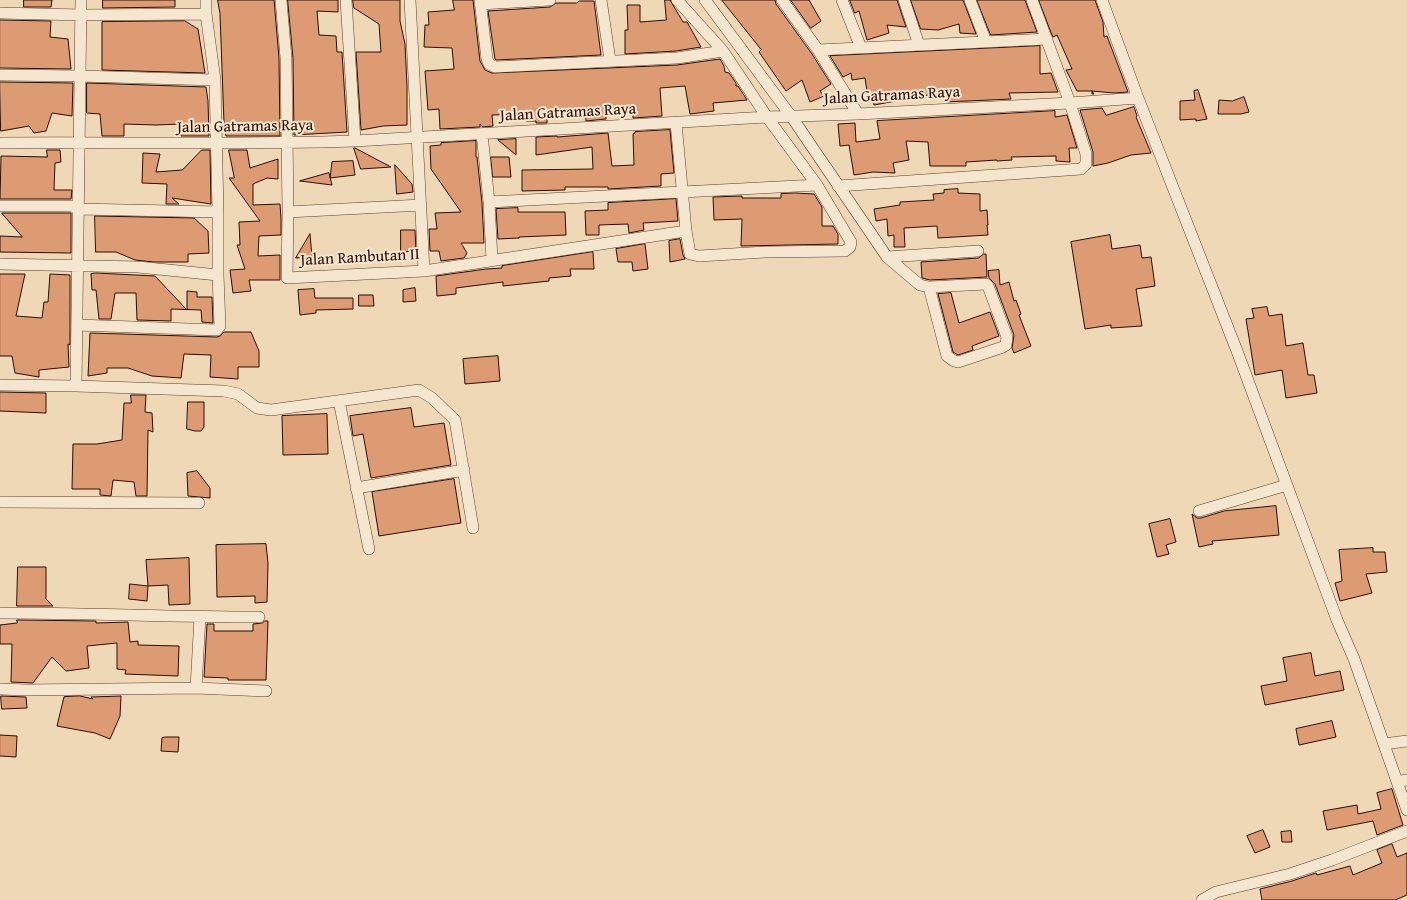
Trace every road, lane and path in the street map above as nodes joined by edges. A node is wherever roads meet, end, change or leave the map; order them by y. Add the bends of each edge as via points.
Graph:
1 (81, 0) edge
2 (206, 0) edge
3 (281, 0) edge
4 (346, 0) edge
5 (410, 0) edge
6 (550, 0) edge
7 (601, 0) edge
8 (677, 0) edge
9 (705, 0) edge
10 (782, 0) edge
11 (842, 0) edge
12 (904, 0) edge
13 (970, 0) edge
14 (1032, 0) edge
15 (1102, 0) edge
16 (480, 2) edge
17 (0, 13) edge
18 (206, 14) junction
19 (81, 15) junction
20 (1047, 39) junction
21 (986, 42) junction
22 (919, 45) junction
23 (861, 48) junction
24 (818, 50) junction
25 (723, 51) junction
26 (610, 60) junction
27 (0, 75) edge
28 (80, 76) junction
29 (215, 80) junction
30 (1138, 98) junction
31 (1070, 103) junction
32 (858, 114) junction
33 (790, 116) junction
34 (767, 117) junction
35 (676, 123) junction
36 (482, 134) junction
37 (417, 138) junction
38 (355, 141) junction
39 (79, 142) junction
40 (0, 143) edge
41 (286, 143) junction
42 (216, 144) junction
43 (817, 185) junction
44 (838, 186) junction
45 (683, 191) junction
46 (489, 202) junction
47 (421, 205) junction
48 (0, 206) edge
49 (78, 209) junction
50 (218, 212) junction
51 (288, 212) junction
52 (686, 231) junction
53 (978, 251) dead end
54 (887, 257) junction
55 (492, 260) junction
56 (0, 264) edge
57 (78, 266) junction
58 (424, 271) junction
59 (218, 275) junction
60 (929, 287) junction
61 (77, 325) junction
62 (0, 385) edge
63 (76, 386) junction
64 (339, 401) junction
65 (464, 470) junction
66 (1287, 485) junction
67 (356, 488) junction
68 (0, 502) edge
69 (199, 503) dead end
70 (1199, 511) dead end
71 (473, 528) dead end
72 (369, 549) dead end
73 (0, 613) edge
74 (200, 617) junction
75 (259, 617) dead end
76 (196, 688) junction
77 (0, 689) edge
78 (266, 691) dead end
79 (1407, 741) edge
80 (1384, 744) junction
81 (1402, 781) edge
82 (1407, 810) edge
83 (1407, 831) edge
84 (1202, 900) edge

1 - 19 street
2 - 18 street
3 - 41 street, Jalan Rambutan II via 286,58
4 - 38 street
5 - 37 street
6 - 16 street
7 - 26 street
8 - 25 street
9 - 33 street
10 - 24 street
11 - 23 street
12 - 22 street
13 - 21 street
14 - 20 street
15 - 30 street
16 - 26 street via 487,58 489,64 495,67
17 - 19 street
18 - 19 street
18 - 29 street
19 - 28 street
20 - 21 street
20 - 31 street
21 - 22 street
22 - 23 street
23 - 24 street
24 - 32 street
25 - 26 street via 677,58
25 - 34 street
27 - 28 street
28 - 29 street
28 - 39 street
29 - 42 street
30 - 31 street, Jalan Gatramas Raya
30 - 66 street
31 - 32 street, Jalan Gatramas Raya
31 - 44 street via 1086,154 1086,164 1081,169
32 - 33 street, Jalan Gatramas Raya
33 - 34 street, Jalan Gatramas Raya
33 - 44 street
34 - 35 street, Jalan Gatramas Raya
34 - 43 street
35 - 36 street, Jalan Gatramas Raya
35 - 45 street
36 - 37 street, Jalan Gatramas Raya
36 - 46 street
37 - 38 street, Jalan Gatramas Raya
37 - 47 street
38 - 41 street, Jalan Gatramas Raya
39 - 40 street, Jalan Gatramas Raya
39 - 42 street, Jalan Gatramas Raya
39 - 49 street
41 - 42 street, Jalan Gatramas Raya
41 - 51 street, Jalan Rambutan II
42 - 50 street
43 - 45 street
43 - 52 street via 848,237 850,247 845,251 699,256 690,254
44 - 54 street
45 - 46 street
45 - 52 street
46 - 55 street
47 - 51 street
47 - 58 street
48 - 49 street via 72,206
49 - 50 street
49 - 57 street
50 - 59 street
51 - 58 street, Jalan Rambutan II via 287,278
52 - 55 street, Jalan Rambutan II
53 - 54 street
54 - 60 street via 920,285
55 - 58 street, Jalan Rambutan II
56 - 57 street
57 - 59 street via 138,267
57 - 61 street
59 - 61 street via 220,326 217,330
60 - 60 street via 947,356 950,359 958,362 1006,345 1006,337 986,284
61 - 63 street
62 - 63 street
63 - 64 street via 224,391 238,394 257,408 271,410
64 - 65 street via 419,390 456,420
64 - 67 street
65 - 67 street
65 - 71 street
66 - 70 street
66 - 80 street
67 - 72 street
68 - 69 street
73 - 74 street
74 - 75 street
74 - 76 street
76 - 77 street
76 - 78 street
79 - 80 street
80 - 81 street
81 - 82 street
83 - 84 street via 1332,860 1290,874 1216,892

